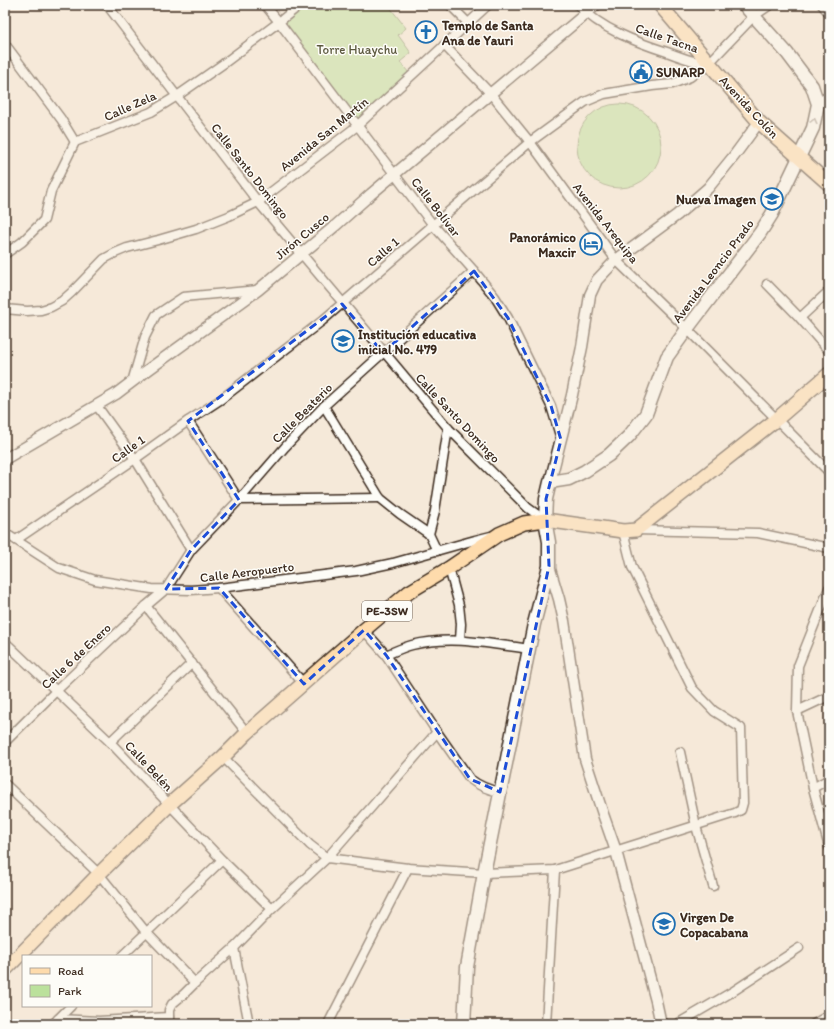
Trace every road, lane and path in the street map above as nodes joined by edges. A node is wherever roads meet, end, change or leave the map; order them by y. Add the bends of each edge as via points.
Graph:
1 (265, 5) edge
2 (300, 5) edge
3 (450, 5) edge
4 (488, 5) edge
5 (578, 5) edge
6 (596, 5) edge
7 (660, 5) edge
8 (744, 5) edge
9 (770, 5) edge
10 (822, 5) edge
11 (112, 7) edge
12 (586, 13) junction
13 (829, 13) edge
14 (754, 16) junction
15 (279, 22) junction
16 (468, 23) junction
17 (5, 44) edge
18 (444, 45) junction
19 (709, 63) junction
20 (491, 94) junction
21 (829, 95) edge
22 (177, 96) junction
23 (818, 104) junction
24 (759, 122) junction
25 (357, 126) junction
26 (75, 142) junction
27 (530, 142) junction
28 (799, 157) junction
29 (395, 174) junction
30 (829, 184) edge
31 (258, 202) junction
32 (432, 225) junction
33 (5, 254) edge
34 (301, 254) junction
35 (616, 260) junction
36 (474, 271) junction
37 (767, 284) dead end
38 (258, 290) junction
39 (829, 291) edge
40 (342, 304) junction
41 (5, 310) edge
42 (800, 318) junction
43 (686, 329) junction
44 (829, 351) edge
45 (383, 352) junction
46 (829, 374) edge
47 (132, 382) junction
48 (96, 406) junction
49 (324, 406) junction
50 (776, 419) junction
51 (188, 421) junction
52 (448, 428) junction
53 (561, 440) junction
54 (5, 459) edge
55 (135, 459) junction
56 (829, 472) edge
57 (550, 482) junction
58 (380, 498) junction
59 (239, 500) junction
60 (545, 520) junction
61 (636, 530) junction
62 (623, 531) junction
63 (5, 532) edge
64 (429, 534) junction
65 (499, 534) junction
66 (16, 540) junction
67 (829, 548) edge
68 (191, 550) junction
69 (437, 551) junction
70 (549, 566) junction
71 (449, 568) junction
72 (219, 588) junction
73 (829, 588) edge
74 (166, 590) junction
75 (146, 606) junction
76 (364, 630) junction
77 (460, 640) junction
78 (5, 642) edge
79 (529, 649) junction
80 (386, 655) junction
81 (192, 663) junction
82 (304, 684) junction
83 (56, 691) junction
84 (829, 696) edge
85 (797, 711) junction
86 (437, 732) junction
87 (247, 733) junction
88 (5, 742) edge
89 (110, 742) junction
90 (680, 752) dead end
91 (224, 757) junction
92 (829, 779) edge
93 (5, 784) edge
94 (814, 788) junction
95 (500, 792) junction
96 (169, 805) junction
97 (696, 826) junction
98 (829, 847) edge
99 (616, 851) junction
100 (327, 858) junction
101 (222, 860) junction
102 (408, 868) junction
103 (555, 870) junction
104 (484, 873) junction
105 (98, 874) junction
106 (713, 886) dead end
107 (272, 909) junction
108 (146, 932) junction
109 (234, 948) junction
110 (799, 948) dead end
111 (123, 955) edge
112 (5, 970) edge
113 (195, 983) junction
114 (70, 1007) edge
115 (829, 1015) edge
116 (169, 1020) edge
117 (56, 1022) edge
118 (99, 1022) edge
119 (249, 1024) edge
120 (328, 1024) edge
121 (464, 1024) edge
122 (546, 1024) edge
123 (661, 1024) edge
124 (676, 1024) edge
125 (814, 1024) edge

1 - 15 street, Calle Bolívar
2 - 15 street, Calle Zela
3 - 16 street
4 - 16 street, Avenida San Martín
5 - 12 street, Calle Tacna
6 - 12 street, Jirón Cusco
7 - 19 main road, Avenida Colón
8 - 14 main road
9 - 14 street, Calle 1
10 - 13 street
11 - 22 street, Calle Santo Domingo
12 - 19 street, Calle Tacna via 604,25 657,49 690,60
12 - 20 street, Jirón Cusco
14 - 19 street, Calle 1
14 - 23 main road via 812,86
15 - 22 street, Calle Zela
15 - 25 street, Calle Bolívar
16 - 18 street, Avenida San Martín
17 - 26 street
18 - 20 street, Avenida Arequipa
18 - 25 street, Avenida San Martín
19 - 24 main road, Avenida Colón
19 - 27 street, Calle 1 via 690,77 672,84 604,94 585,102
20 - 27 street, Avenida Arequipa
20 - 29 street, Jirón Cusco
21 - 23 street
22 - 26 street, Calle Zela via 151,112
22 - 31 street, Calle Santo Domingo
28 -> 23 main road, Avenida Leoncio Prado via 813,128
24 - 28 main road, Avenida Colón
24 - 35 street via 708,188 677,215
25 - 29 street, Calle Bolívar
25 - 31 street, Avenida San Martín
26 - 33 street via 51,192 44,220 22,242
27 - 32 street, Calle 1
27 - 35 street, Avenida Arequipa
28 - 30 main road, Avenida Colón
28 - 43 main road, Avenida Leoncio Prado via 772,214 760,233
29 - 32 street, Calle Bolívar
29 - 34 street, Jirón Cusco
31 - 34 street, Calle Santo Domingo
31 - 41 street, Avenida San Martín via 196,228 115,253 104,259 72,292 51,307 27,311
32 - 36 street, Calle Bolívar
32 - 40 street, Calle 1
34 - 38 street, Jirón Cusco
34 - 40 street, Calle Santo Domingo
35 - 43 street, Avenida Arequipa
35 - 53 street via 597,280 590,295 578,368
36 - 45 street, Calle Beaterio
36 - 53 street, Calle Bolívar via 508,318 551,406
37 - 42 street
38 - 47 street, Jirón Cusco
38 - 47 street via 183,297 156,315 144,337
39 - 42 street
40 - 45 street, Calle Santo Domingo
40 - 51 street, Calle 1 via 220,400
42 - 44 street
43 - 50 street, Avenida Arequipa
43 - 57 main road, Avenida Leoncio Prado via 667,357 646,414 629,436 585,471 569,479
45 - 49 street, Calle Beaterio
45 - 52 street, Calle Santo Domingo
46 - 50 main road
47 - 48 street, Jirón Cusco
48 - 54 street, Jirón Cusco
48 - 55 street
49 - 58 street
49 - 59 street, Calle Beaterio
50 - 56 street, Avenida Arequipa
50 - 61 main road
51 - 55 street, Calle 1
51 - 59 street
52 - 60 street, Calle Santo Domingo via 528,508
52 - 64 street
53 - 57 street
55 - 66 street, Calle 1
55 - 68 street
57 - 60 main road
58 - 59 street
58 - 64 street
59 - 68 street, Calle Beaterio
60 - 62 main road, PE-3SW
60 - 65 main road, PE-3SW via 524,524
60 - 70 main road via 549,542
61 - 62 main road, PE-3SW
61 - 67 street via 758,533
62 - 97 street via 632,567 692,688 714,711 741,728 741,810
63 - 66 street, Calle Aeropuerto
64 - 69 street
65 - 69 street, Calle Aeropuerto
65 - 71 main road, PE-3SW
66 - 74 street, Calle Aeropuerto via 59,568 95,580
68 - 74 street, Calle Beaterio
69 - 72 street, Calle Aeropuerto via 356,571
70 - 79 main road
70 - 99 street via 564,621 585,759
71 - 76 main road, PE-3SW via 409,592
71 - 77 street via 459,605
72 - 74 street, Calle Aeropuerto
72 - 82 street
73 - 85 street via 798,666
74 - 75 street, Calle 6 de Enero
75 - 81 street
75 - 83 street, Calle 6 de Enero
76 - 80 street
76 - 82 main road, PE-3SW
77 - 79 street
77 - 80 street via 412,645
78 - 83 street, Calle Belén
79 - 95 main road
80 - 86 street
81 - 87 street
81 - 89 street
82 - 87 main road, PE-3SW
83 - 88 street, Calle 6 de Enero
83 - 89 street, Calle Belén
84 - 85 street
85 - 94 street
86 - 95 street via 470,780
86 - 100 street
87 - 91 main road, PE-3SW
89 - 96 street, Calle Belén
90 - 97 street
91 - 96 main road, PE-3SW
91 - 100 street via 310,845
92 - 94 street
93 - 105 street
94 - 98 street
95 - 104 main road
96 - 101 street, Calle Belén
96 - 105 main road, PE-3SW
97 - 99 street
97 - 106 street
99 - 103 street
99 - 123 street
100 - 102 street
100 - 107 street
101 - 107 street, Calle Belén
101 - 108 street
102 - 104 street
102 - 120 street
103 - 104 street
103 - 122 street
104 - 121 main road via 467,967
105 - 108 street
105 - 112 main road, PE-3SW
107 - 109 street
108 - 111 street
108 - 113 street
109 - 113 street
109 - 119 street
110 - 124 street via 732,992
113 - 116 street via 172,1004
114 - 117 street
115 - 125 street
116 - 118 street
117 - 118 street

